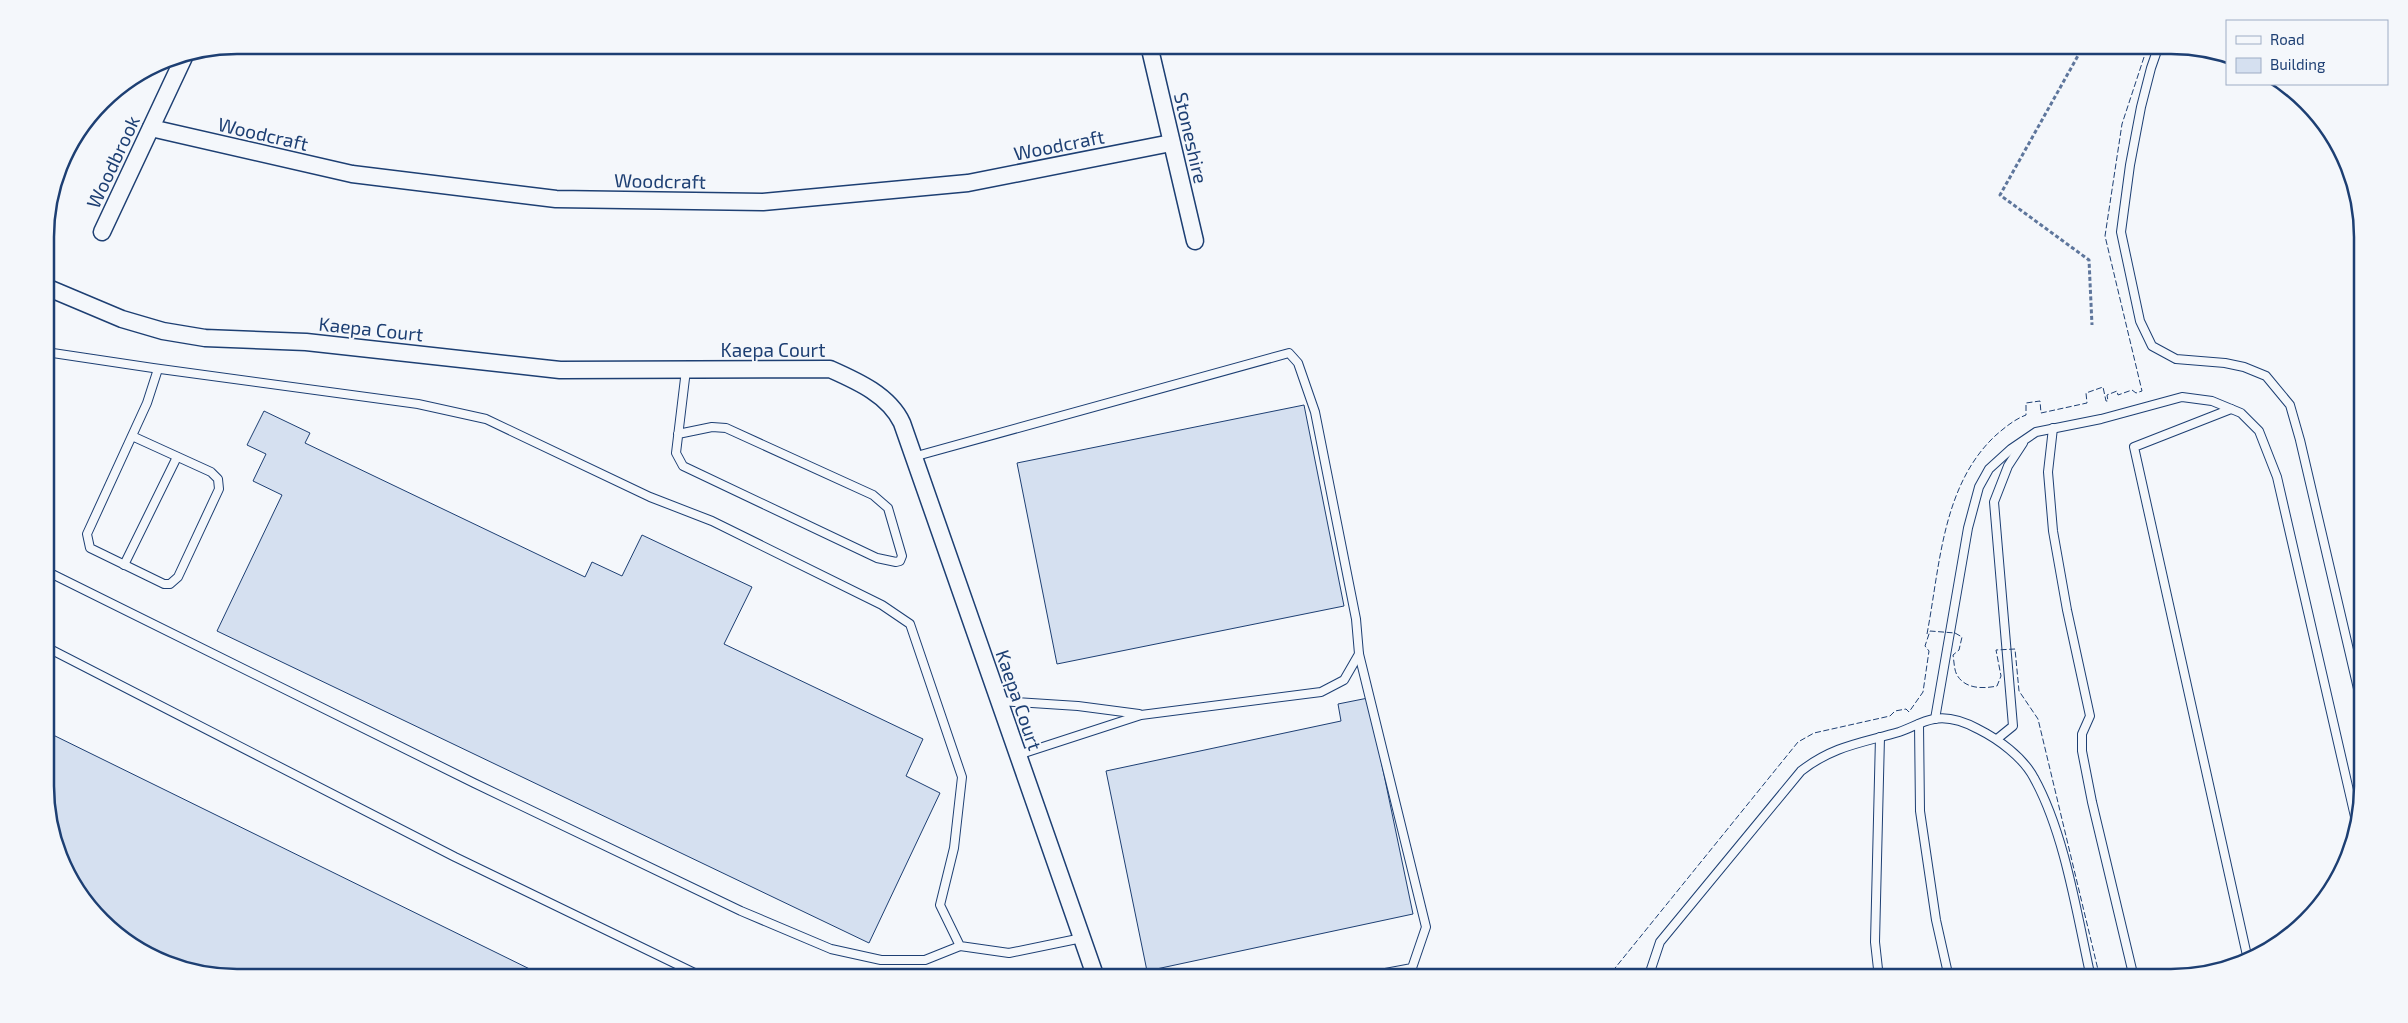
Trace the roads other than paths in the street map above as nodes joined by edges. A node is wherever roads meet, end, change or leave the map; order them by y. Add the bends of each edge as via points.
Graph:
1 (1151, 54) edge
2 (2155, 54) edge
3 (182, 62) edge
4 (151, 128) junction
5 (1171, 144) junction
6 (102, 232) dead end
7 (1195, 240) dead end
8 (54, 291) edge
9 (54, 353) edge
10 (158, 369) junction
11 (686, 370) junction
12 (2231, 409) junction
13 (2053, 428) junction
14 (678, 434) junction
15 (132, 436) junction
16 (2025, 439) junction
17 (913, 456) junction
18 (177, 457) junction
19 (124, 566) junction
20 (54, 575) edge
21 (54, 651) edge
22 (1359, 654) junction
23 (2354, 671) edge
24 (998, 701) junction
25 (1141, 715) junction
26 (1935, 719) junction
27 (1920, 724) junction
28 (1880, 737) junction
29 (1997, 740) junction
30 (1018, 755) junction
31 (2353, 808) edge
32 (1082, 938) junction
33 (960, 946) junction
34 (2246, 953) edge
35 (686, 969) edge
36 (1093, 969) edge
37 (1407, 969) edge
38 (1651, 969) edge
39 (1878, 969) edge
40 (1946, 969) edge
41 (2089, 969) edge
42 (2132, 969) edge

1 - 5 street, Stoneshire
2 - 23 lane via 2130,164 2121,232 2140,321 2152,346 2164,354 2185,361 2200,360 2244,367 2266,376 2290,405
3 - 4 street, Woodbrook
4 - 5 street, Woodcraft via 361,176 556,199 763,202 968,184
4 - 6 street, Woodbrook
5 - 7 street, Stoneshire
8 - 11 street, Kaepa Court via 122,319 162,331 204,338 306,342 560,370
9 - 10 lane
10 - 15 lane
10 - 33 lane via 418,404 486,419 650,497 712,521 882,605 910,624 962,777 954,848 940,905
11 - 14 lane
11 - 17 street, Kaepa Court via 830,369 860,382 897,412
12 - 13 lane via 2212,401 2182,397
12 - 31 lane via 2241,413 2259,431 2277,477
12 - 34 lane via 2134,447
13 - 16 lane
13 - 42 lane via 2048,472 2053,531 2090,716 2082,734 2082,750
14 - 14 lane via 678,460 694,473 877,558 900,561 902,556 888,508 873,495 726,428 712,427
15 - 18 lane
15 - 19 lane via 87,534 90,548
16 - 26 lane via 1989,469 1979,487 1968,528
16 - 29 lane via 2008,466 1994,502 2013,726
17 - 22 lane via 1289,353 1298,363 1315,412 1356,619
17 - 24 street, Kaepa Court
18 - 19 lane
18 - 19 lane via 211,472 218,479 219,489 178,577 170,584 164,584
20 - 33 lane via 741,912 831,950 881,960 925,960
21 - 35 lane via 455,857
22 - 25 lane via 1344,680 1321,692
22 - 37 lane via 1426,927 1412,968
24 - 25 lane via 1078,706
24 - 30 street, Kaepa Court
25 - 30 lane
26 - 27 lane
26 - 29 lane via 1959,720
27 - 28 lane
27 - 40 lane via 1920,811
28 - 38 lane via 1819,757 1802,771 1660,942
28 - 39 lane via 1875,942
29 - 41 lane via 2034,776 2049,811
30 - 32 street, Kaepa Court
32 - 33 lane via 1009,953
32 - 36 street, Kaepa Court

